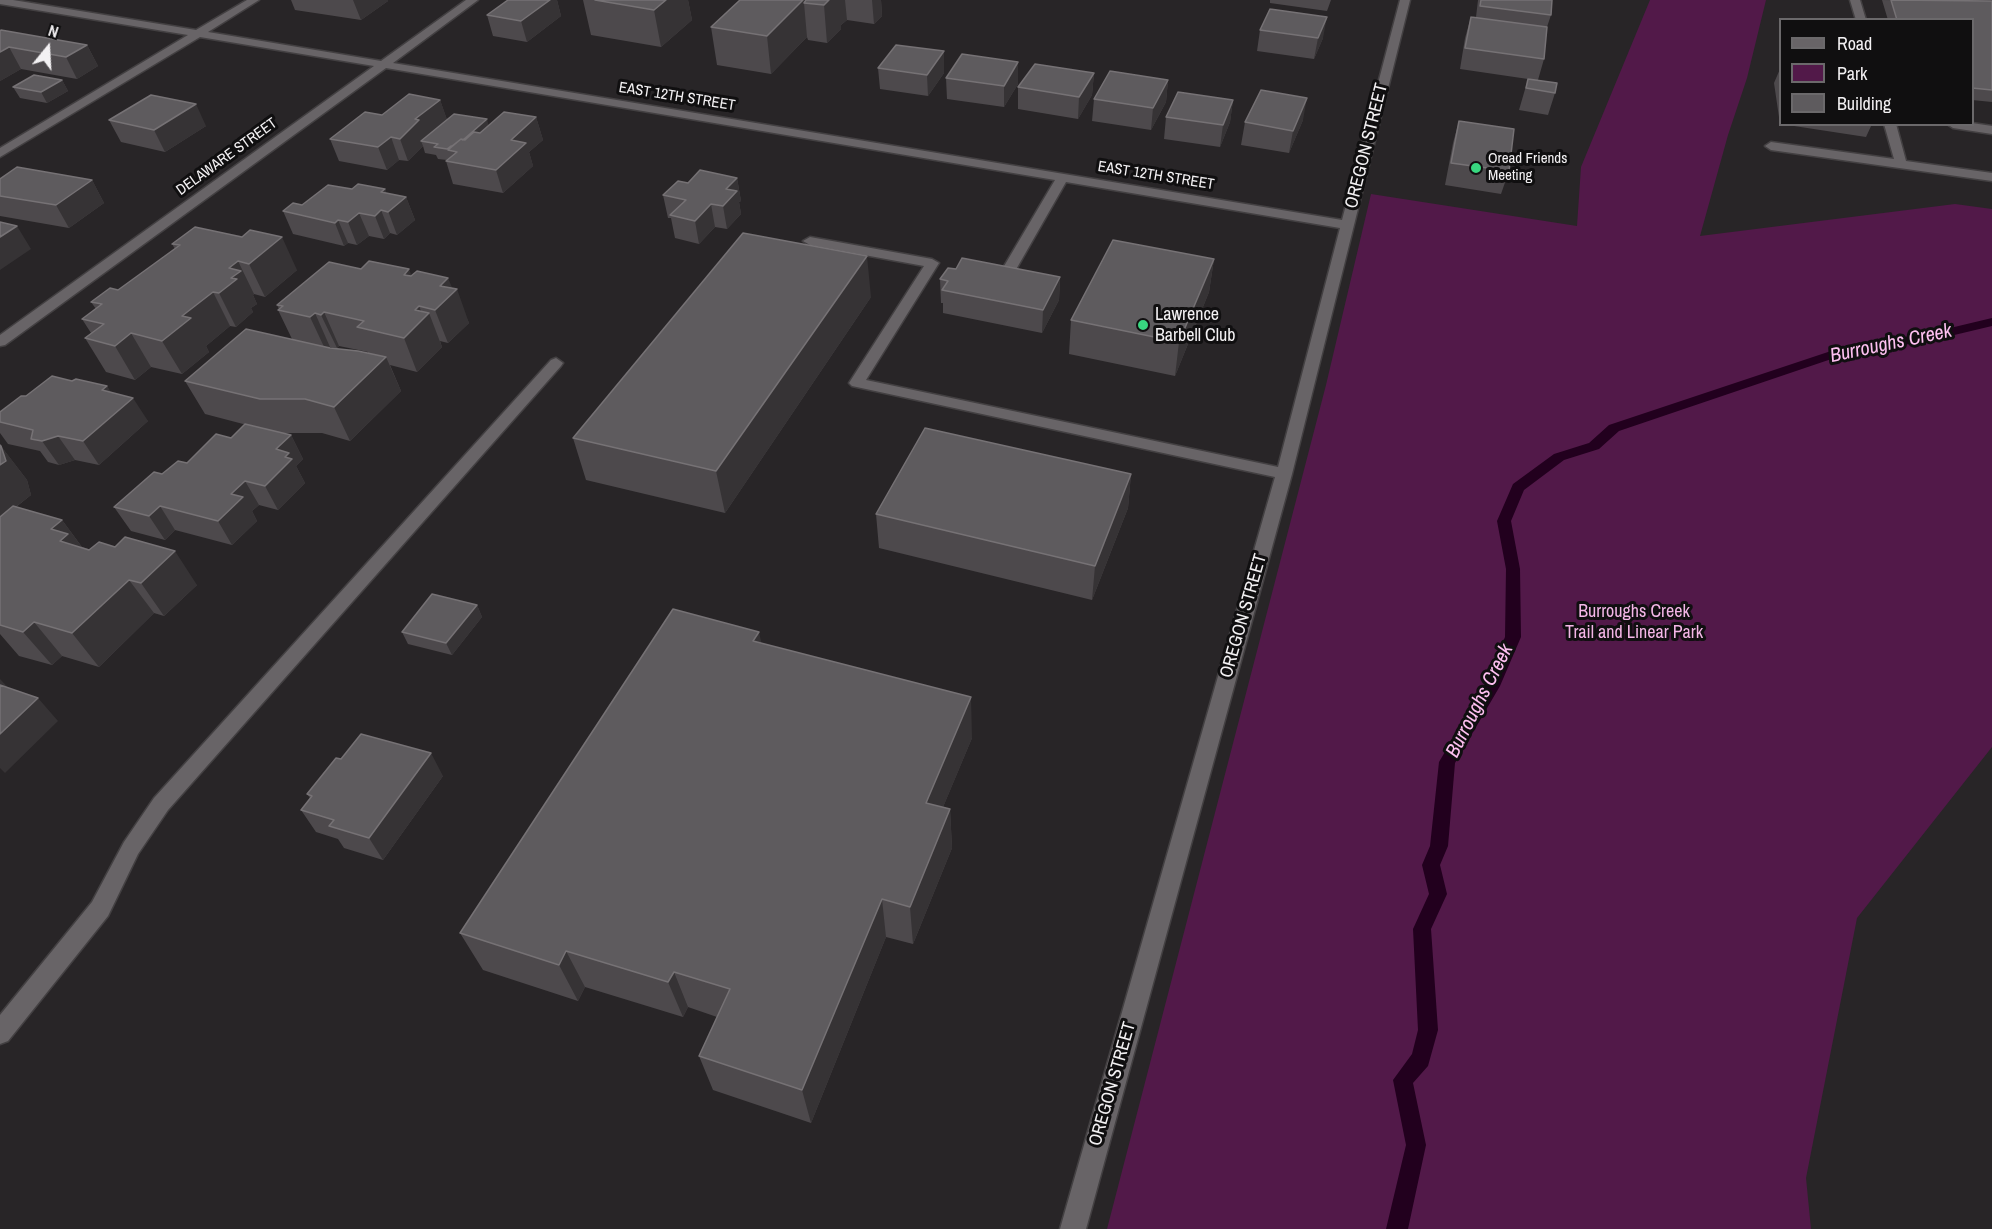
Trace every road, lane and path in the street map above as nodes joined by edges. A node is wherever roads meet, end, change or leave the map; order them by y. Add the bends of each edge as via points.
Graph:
1 (254, 0) edge
2 (473, 0) edge
3 (1405, 0) edge
4 (1855, 0) edge
5 (0, 1) edge
6 (17, 2) edge
7 (0, 10) edge
8 (1860, 18) edge
9 (198, 34) junction
10 (383, 64) junction
11 (1891, 126) edge
12 (1966, 126) edge
13 (1992, 130) edge
14 (1771, 146) dead end
15 (0, 153) edge
16 (1901, 164) junction
17 (1992, 177) edge
18 (1062, 178) junction
19 (1348, 225) junction
20 (810, 241) dead end
21 (1007, 273) edge
22 (0, 342) edge
23 (556, 363) dead end
24 (1284, 474) junction
25 (0, 1033) edge
26 (1073, 1229) edge

1 - 9 street
2 - 10 street, DELAWARE STREET
3 - 19 street, OREGON STREET
4 - 8 street
5 - 6 street, EAST 12TH STREET
6 - 7 street
6 - 9 street, EAST 12TH STREET
9 - 10 street, EAST 12TH STREET
9 - 15 street
10 - 18 street, EAST 12TH STREET
10 - 22 street, DELAWARE STREET
11 - 16 street
12 - 13 street
14 - 16 street
16 - 17 street
18 - 19 street, EAST 12TH STREET
18 - 21 street
19 - 24 street, OREGON STREET
20 - 24 street via 932,263 857,383
23 - 25 street via 161,804 131,848 100,909
24 - 26 street, OREGON STREET

